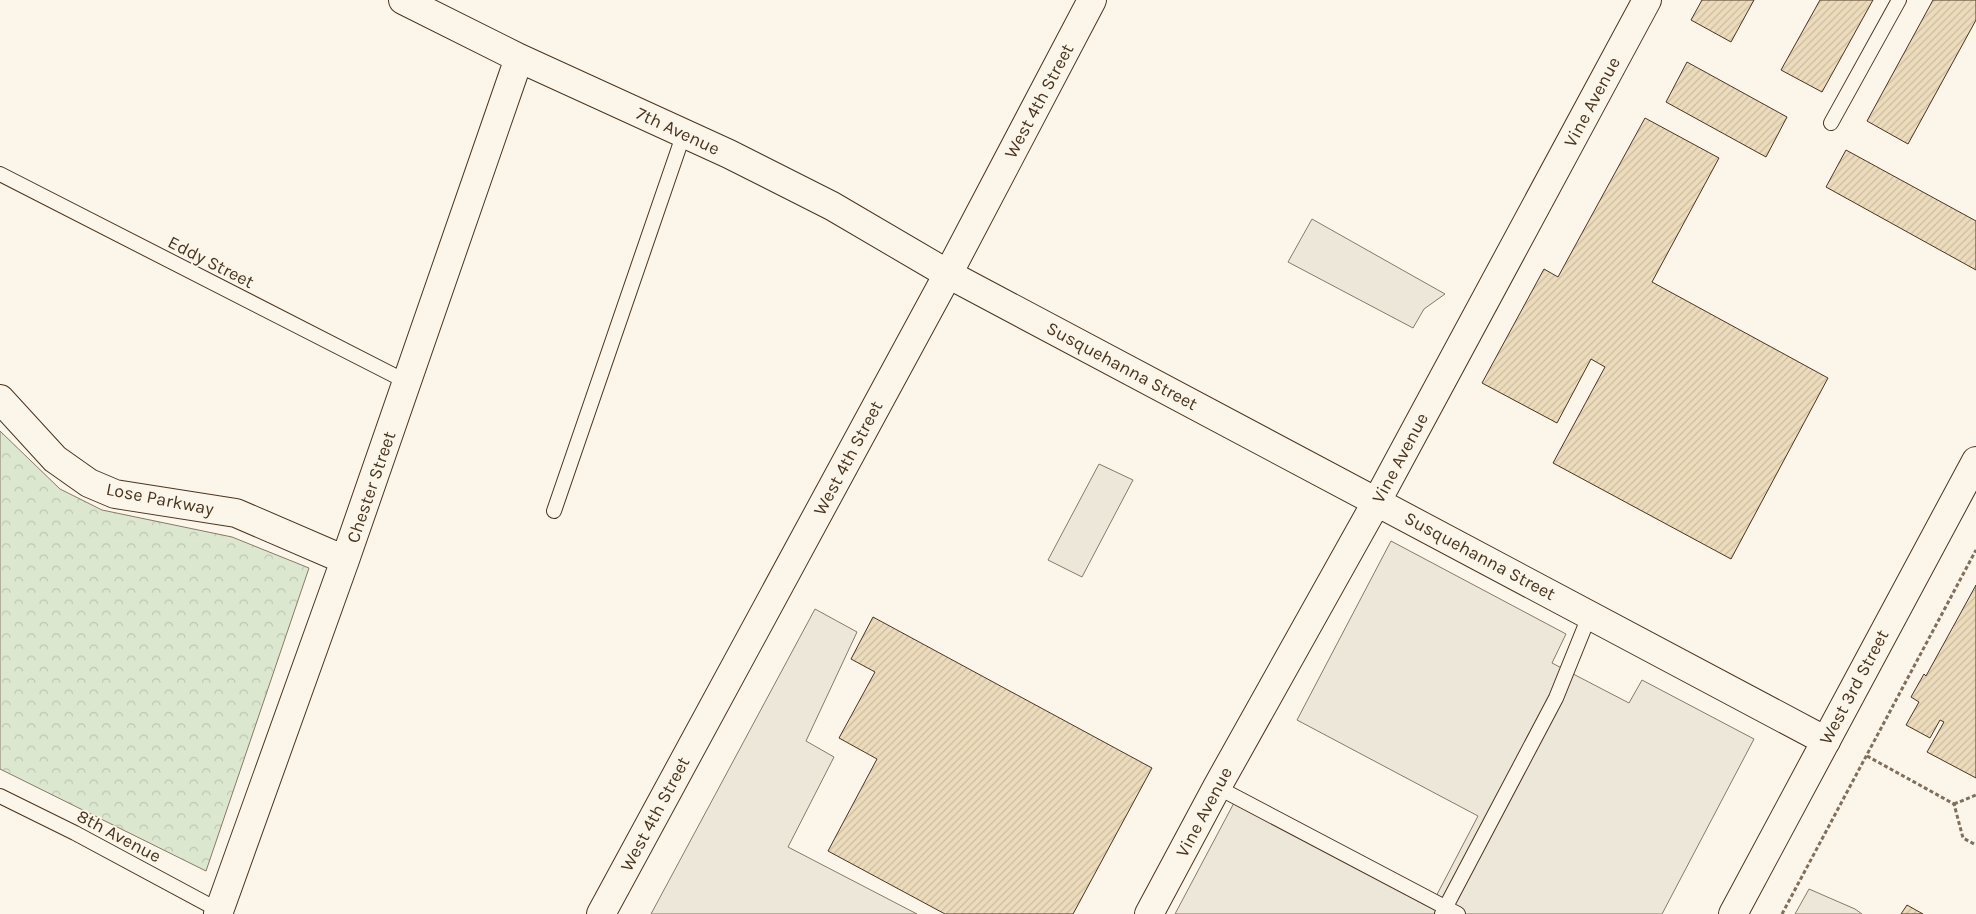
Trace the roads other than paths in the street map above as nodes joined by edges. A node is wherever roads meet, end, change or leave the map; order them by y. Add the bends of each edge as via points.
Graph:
1 (403, 0) edge
2 (1092, 0) edge
3 (1647, 0) edge
4 (1898, 0) edge
5 (519, 58) junction
6 (1831, 123) dead end
7 (684, 133) junction
8 (0, 174) edge
9 (948, 274) junction
10 (407, 382) junction
11 (0, 400) edge
12 (1976, 461) edge
13 (1377, 501) junction
14 (554, 511) dead end
15 (345, 560) junction
16 (1590, 614) junction
17 (1826, 741) junction
18 (1217, 786) junction
19 (0, 796) edge
20 (219, 912) edge
21 (1449, 912) edge
22 (601, 914) edge
23 (1149, 914) edge
24 (1732, 914) edge

1 - 5 street, 7th Avenue
2 - 9 street, West 4th Street
3 - 13 street, Vine Avenue
4 - 6 lane
5 - 7 street, 7th Avenue
5 - 10 street, Chester Street
7 - 9 street, 7th Avenue via 832,206
7 - 14 lane
8 - 10 lane, Eddy Street
9 - 13 street, Susquehanna Street
9 - 22 street, West 4th Street
10 - 15 street, Chester Street
11 - 15 street, Lose Parkway via 55,459 88,483 115,494 236,512
12 - 17 street, West 3rd Street
13 - 16 street, Susquehanna Street
13 - 18 street, Vine Avenue
15 - 20 street, Chester Street
16 - 17 street, Susquehanna Street
16 - 21 lane via 1556,698
17 - 24 street, West 3rd Street
18 - 21 lane
18 - 23 street, Vine Avenue
19 - 20 lane, 8th Avenue

